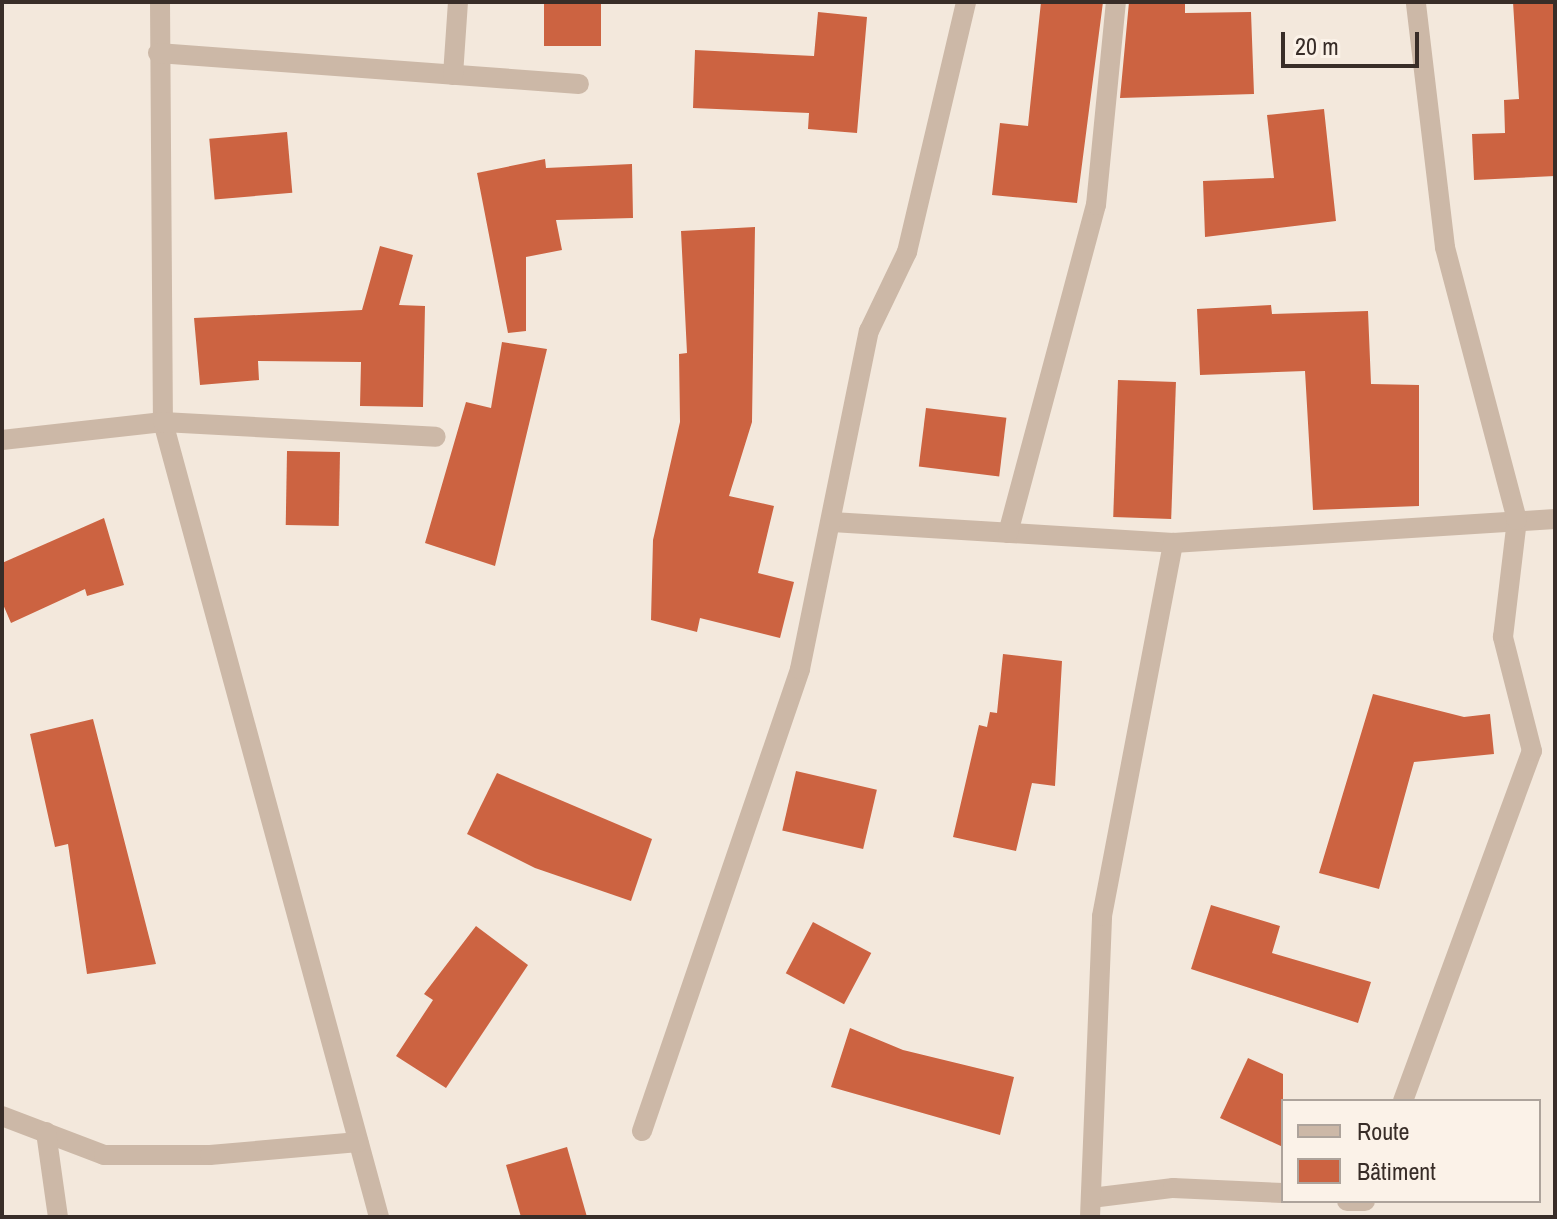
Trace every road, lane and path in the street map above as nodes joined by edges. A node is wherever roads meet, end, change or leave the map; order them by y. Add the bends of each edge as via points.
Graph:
1 (160, 2) edge
2 (458, 2) edge
3 (966, 2) edge
4 (1116, 2) edge
5 (1416, 2) edge
6 (158, 53) junction
7 (453, 75) junction
8 (579, 84) dead end
9 (163, 422) junction
10 (436, 437) dead end
11 (2, 440) edge
12 (1555, 519) edge
13 (1517, 520) junction
14 (832, 522) junction
15 (1008, 533) junction
16 (1173, 543) junction
17 (1404, 1099) edge
18 (2, 1116) edge
19 (642, 1131) dead end
20 (46, 1132) junction
21 (358, 1142) junction
22 (1281, 1193) edge
23 (1090, 1208) edge
24 (58, 1217) edge
25 (379, 1217) edge

1 - 6 street
2 - 7 street
3 - 14 street via 907,252 869,331
4 - 15 street via 1096,205
5 - 13 street via 1445,247
6 - 7 street
6 - 9 street
7 - 8 street
9 - 10 street
9 - 11 street
9 - 21 street
12 - 13 street
13 - 16 street
13 - 17 street via 1503,637 1532,751
14 - 15 street
14 - 19 street via 800,669
15 - 16 street
16 - 23 street via 1102,916
18 - 20 street via 14,1126
20 - 21 street via 104,1155 210,1155
20 - 24 street
21 - 25 street
22 - 23 street via 1173,1188

